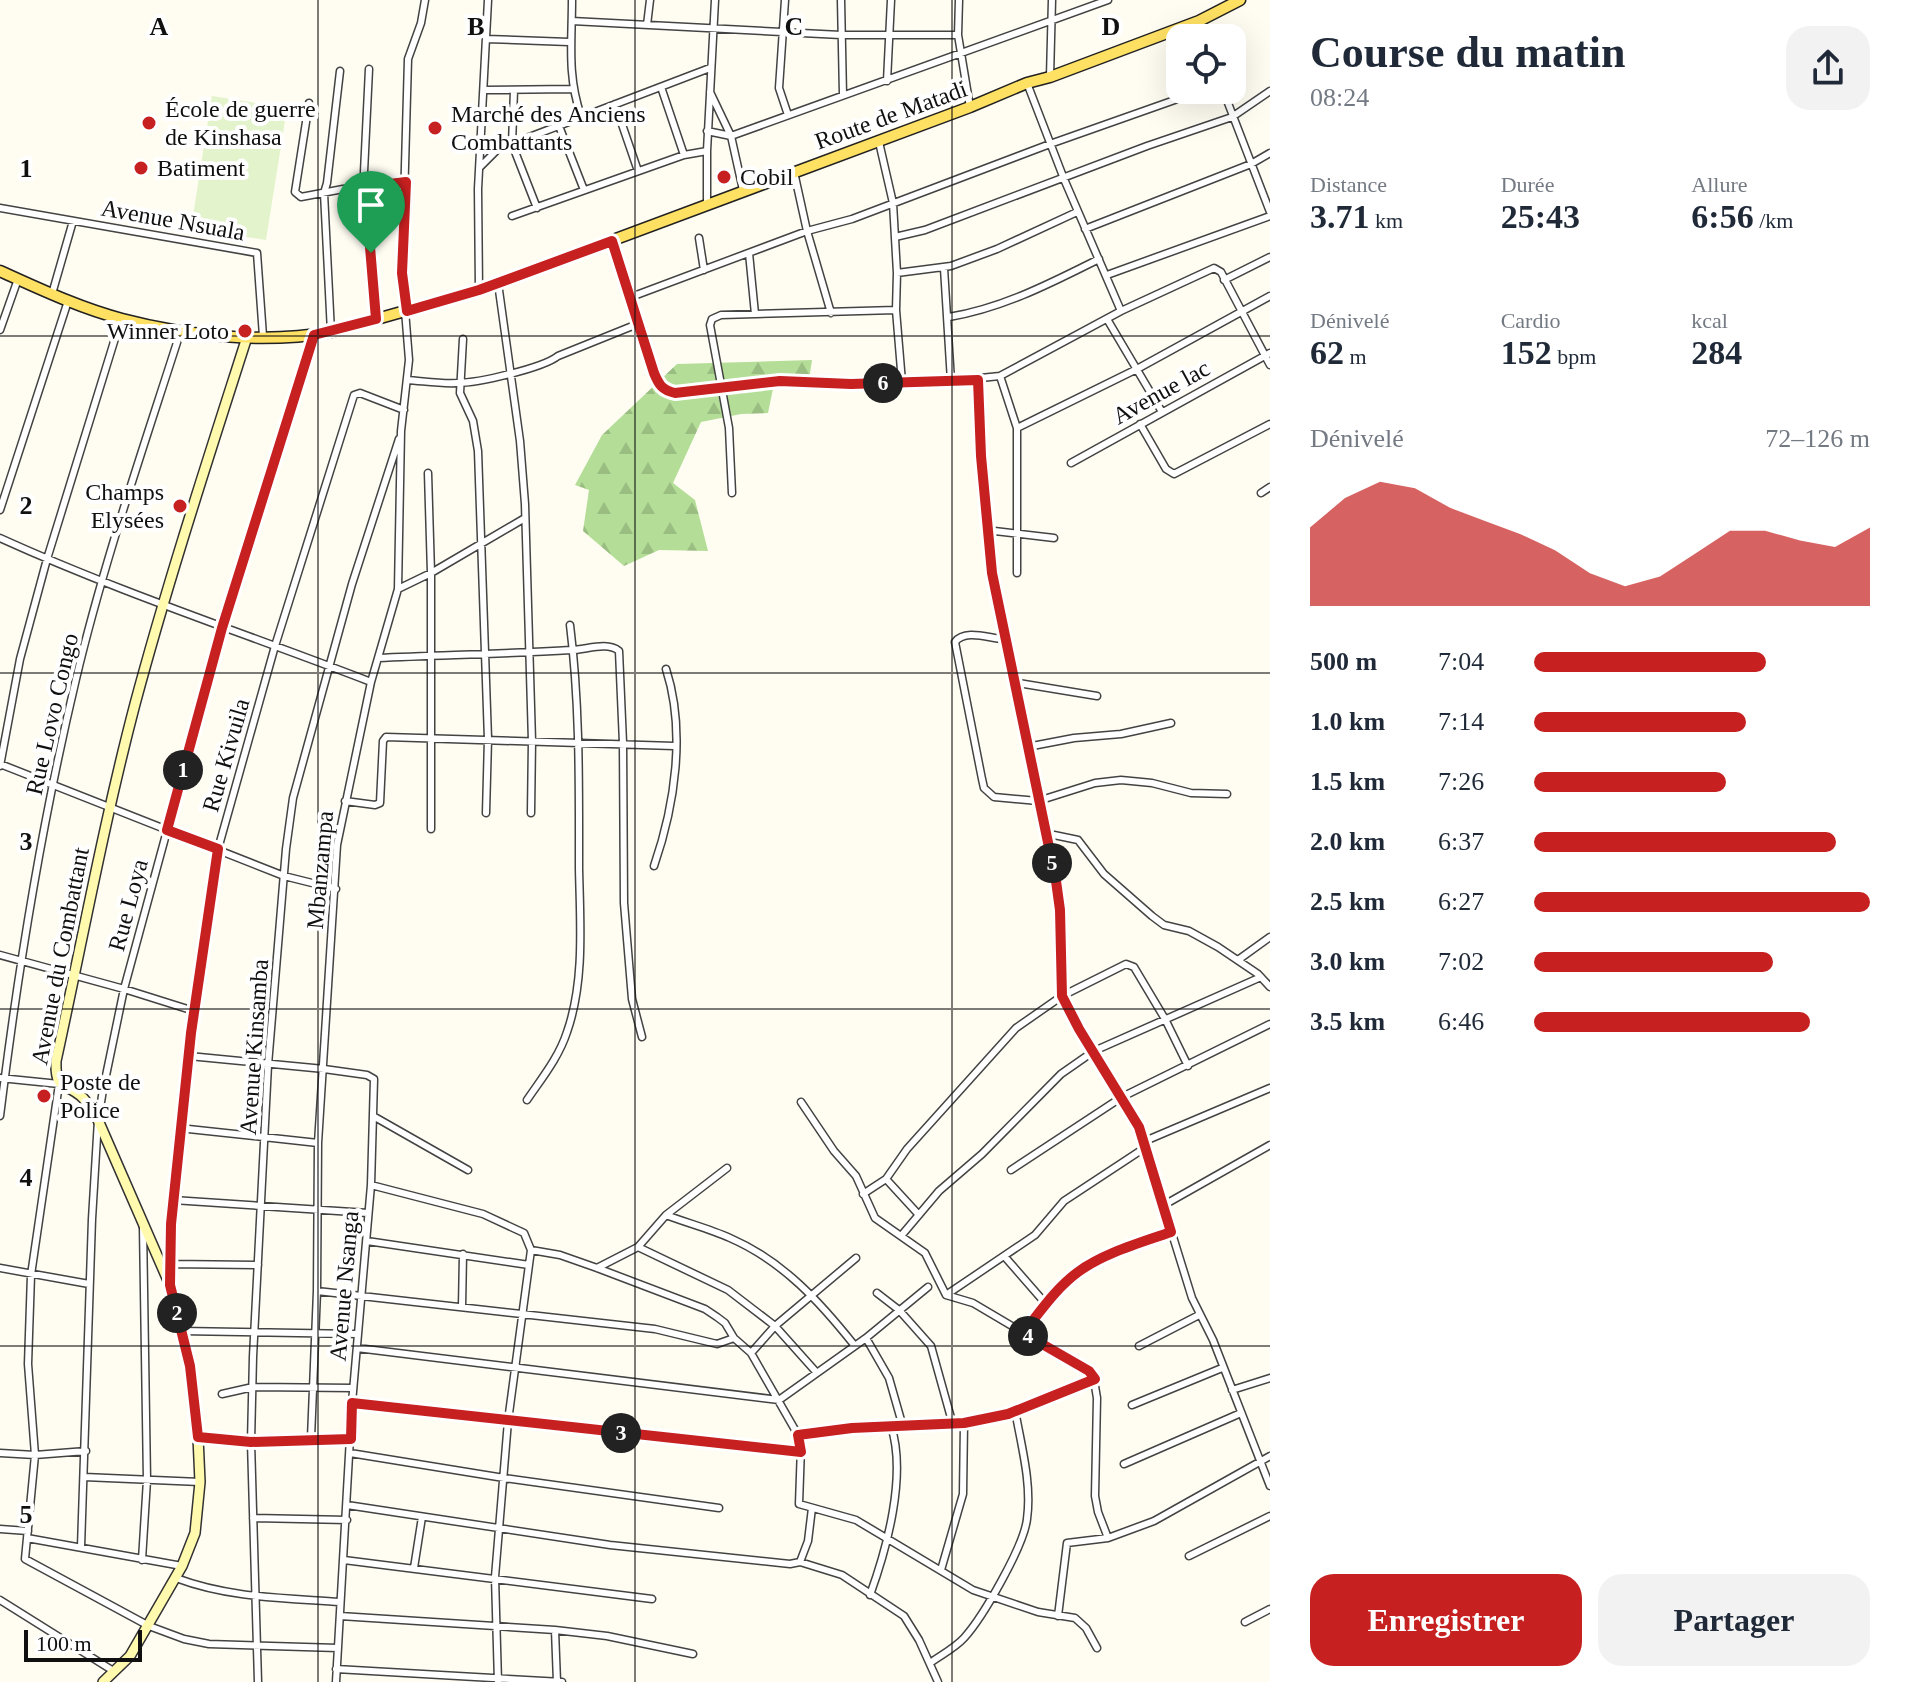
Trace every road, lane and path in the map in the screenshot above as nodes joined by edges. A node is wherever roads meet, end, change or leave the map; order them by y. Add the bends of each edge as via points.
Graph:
1 (425, 0) edge
2 (488, 0) edge
3 (572, 0) edge
4 (650, 0) edge
5 (715, 0) edge
6 (785, 0) edge
7 (841, 0) edge
8 (891, 0) edge
9 (959, 0) edge
10 (1052, 0) edge
11 (1108, 0) edge
12 (1240, 0) edge
13 (1052, 20) junction
14 (572, 21) junction
15 (1199, 21) junction
16 (1200, 24) edge
17 (647, 25) junction
18 (713, 29) junction
19 (782, 31) junction
20 (841, 35) junction
21 (888, 35) junction
22 (958, 35) junction
23 (486, 39) junction
24 (569, 42) junction
25 (963, 54) junction
26 (710, 68) junction
27 (369, 69) dead end
28 (340, 71) dead end
29 (1050, 77) junction
30 (887, 81) junction
31 (1027, 83) junction
32 (661, 87) junction
33 (572, 89) junction
34 (484, 90) junction
35 (514, 90) junction
36 (710, 91) junction
37 (1270, 91) edge
38 (843, 95) junction
39 (309, 103) dead end
40 (1166, 103) edge
41 (615, 104) junction
42 (1228, 104) edge
43 (970, 107) junction
44 (788, 115) junction
45 (581, 116) junction
46 (1232, 117) junction
47 (559, 126) junction
48 (707, 131) junction
49 (731, 136) junction
50 (879, 142) junction
51 (512, 144) junction
52 (1050, 144) junction
53 (707, 151) junction
54 (1270, 153) edge
55 (684, 155) junction
56 (1251, 164) junction
57 (480, 167) junction
58 (638, 171) junction
59 (794, 172) junction
60 (1064, 179) junction
61 (406, 182) junction
62 (365, 187) junction
63 (584, 190) junction
64 (743, 190) junction
65 (324, 193) junction
66 (893, 203) junction
67 (707, 204) junction
68 (0, 208) edge
69 (537, 208) junction
70 (1077, 212) junction
71 (1270, 214) edge
72 (512, 216) dead end
73 (73, 221) junction
74 (1085, 229) junction
75 (807, 231) junction
76 (895, 237) junction
77 (699, 238) dead end
78 (612, 241) junction
79 (749, 253) junction
80 (1270, 257) edge
81 (1099, 259) junction
82 (944, 268) junction
83 (704, 270) junction
84 (0, 271) edge
85 (897, 273) junction
86 (1107, 275) junction
87 (18, 279) junction
88 (1224, 280) junction
89 (498, 281) junction
90 (479, 290) junction
91 (52, 294) junction
92 (1270, 296) edge
93 (631, 297) junction
94 (68, 301) junction
95 (896, 310) junction
96 (407, 311) junction
97 (1121, 311) junction
98 (1241, 311) junction
99 (831, 313) junction
100 (755, 314) junction
101 (949, 317) junction
102 (121, 319) junction
103 (376, 319) junction
104 (1107, 319) junction
105 (640, 323) junction
106 (0, 330) edge
107 (181, 330) junction
108 (331, 332) junction
109 (314, 335) junction
110 (263, 336) junction
111 (247, 337) junction
112 (463, 339) dead end
113 (1267, 354) edge
114 (1270, 365) edge
115 (1137, 369) junction
116 (509, 375) junction
117 (1000, 376) junction
118 (407, 380) junction
119 (978, 380) junction
120 (951, 381) junction
121 (902, 382) junction
122 (459, 384) junction
123 (720, 388) junction
124 (404, 410) junction
125 (1162, 412) junction
126 (1140, 424) junction
127 (1270, 424) edge
128 (1017, 428) junction
129 (401, 431) junction
130 (1071, 463) dead end
131 (428, 473) dead end
132 (1270, 487) edge
133 (732, 493) dead end
134 (1261, 493) dead end
135 (0, 510) edge
136 (525, 518) junction
137 (986, 530) junction
138 (1016, 533) junction
139 (0, 538) edge
140 (1054, 538) dead end
141 (480, 544) junction
142 (47, 559) junction
143 (431, 573) junction
144 (1017, 573) dead end
145 (102, 581) junction
146 (398, 589) junction
147 (163, 604) junction
148 (570, 625) dead end
149 (222, 628) junction
150 (1003, 639) junction
151 (275, 646) junction
152 (573, 650) junction
153 (528, 651) junction
154 (483, 652) junction
155 (429, 655) junction
156 (378, 658) junction
157 (330, 666) junction
158 (666, 669) dead end
159 (371, 682) junction
160 (1012, 682) junction
161 (1097, 696) dead end
162 (1171, 723) dead end
163 (432, 737) junction
164 (488, 739) junction
165 (532, 741) junction
166 (578, 743) junction
167 (623, 743) junction
168 (674, 746) junction
169 (1027, 747) junction
170 (0, 765) edge
171 (53, 785) junction
172 (1227, 794) dead end
173 (345, 801) junction
174 (1038, 801) junction
175 (110, 806) junction
176 (486, 813) dead end
177 (531, 813) dead end
178 (431, 829) dead end
179 (167, 830) junction
180 (1046, 838) junction
181 (218, 849) junction
182 (654, 866) dead end
183 (284, 876) junction
184 (336, 889) junction
185 (1270, 937) edge
186 (0, 955) edge
187 (1238, 960) junction
188 (22, 961) junction
189 (75, 975) junction
190 (1261, 977) junction
191 (1270, 987) edge
192 (124, 989) junction
193 (1062, 996) junction
194 (194, 1011) junction
195 (1165, 1019) junction
196 (1270, 1024) edge
197 (642, 1037) dead end
198 (1094, 1051) junction
199 (189, 1056) junction
200 (268, 1065) junction
201 (1188, 1066) junction
202 (324, 1069) junction
203 (2, 1078) edge
204 (59, 1084) junction
205 (1270, 1088) edge
206 (1122, 1097) junction
207 (527, 1100) dead end
208 (801, 1102) dead end
209 (0, 1116) edge
210 (373, 1116) junction
211 (98, 1120) junction
212 (179, 1128) junction
213 (266, 1136) junction
214 (318, 1143) junction
215 (1146, 1144) junction
216 (1270, 1145) edge
217 (727, 1168) dead end
218 (468, 1170) dead end
219 (1011, 1170) dead end
220 (886, 1179) junction
221 (371, 1185) junction
222 (863, 1194) junction
223 (173, 1200) junction
224 (261, 1204) junction
225 (1164, 1205) junction
226 (318, 1208) junction
227 (368, 1213) junction
228 (666, 1215) junction
229 (919, 1215) junction
230 (142, 1219) junction
231 (1171, 1232) junction
232 (901, 1236) junction
233 (367, 1241) junction
234 (638, 1247) junction
235 (531, 1250) junction
236 (463, 1254) junction
237 (1005, 1257) junction
238 (856, 1258) dead end
239 (170, 1264) junction
240 (258, 1265) junction
241 (529, 1265) junction
242 (0, 1268) edge
243 (597, 1268) junction
244 (31, 1275) junction
245 (89, 1284) junction
246 (170, 1285) junction
247 (928, 1287) dead end
248 (317, 1291) junction
249 (877, 1293) dead end
250 (811, 1294) junction
251 (946, 1295) junction
252 (362, 1296) junction
253 (1046, 1304) junction
254 (462, 1307) junction
255 (899, 1310) junction
256 (521, 1314) junction
257 (1199, 1315) junction
258 (775, 1326) junction
259 (181, 1331) junction
260 (254, 1331) junction
261 (315, 1333) junction
262 (1023, 1333) junction
263 (357, 1334) junction
264 (734, 1338) junction
265 (866, 1338) junction
266 (855, 1346) junction
267 (1139, 1346) dead end
268 (357, 1348) junction
269 (751, 1353) junction
270 (1222, 1368) junction
271 (514, 1369) junction
272 (817, 1373) junction
273 (1270, 1378) edge
274 (1095, 1379) junction
275 (253, 1387) junction
276 (353, 1388) junction
277 (313, 1389) junction
278 (1232, 1390) junction
279 (222, 1394) dead end
280 (779, 1400) junction
281 (352, 1403) junction
282 (1132, 1405) dead end
283 (1015, 1410) junction
284 (1241, 1413) junction
285 (508, 1421) junction
286 (964, 1423) junction
287 (953, 1425) junction
288 (891, 1426) junction
289 (903, 1427) junction
290 (798, 1435) junction
291 (198, 1437) junction
292 (311, 1438) junction
293 (351, 1439) junction
294 (251, 1442) junction
295 (86, 1451) junction
296 (801, 1452) junction
297 (0, 1453) edge
298 (350, 1453) junction
299 (35, 1455) junction
300 (1270, 1456) edge
301 (1260, 1461) junction
302 (1124, 1464) dead end
303 (84, 1477) junction
304 (504, 1478) junction
305 (147, 1480) junction
306 (200, 1482) junction
307 (1270, 1486) edge
308 (347, 1505) junction
309 (719, 1508) dead end
310 (812, 1508) junction
311 (1270, 1516) edge
312 (422, 1517) junction
313 (253, 1518) junction
314 (347, 1520) junction
315 (0, 1529) edge
316 (501, 1529) junction
317 (27, 1535) junction
318 (885, 1537) junction
319 (1108, 1538) junction
320 (81, 1547) junction
321 (1189, 1556) dead end
322 (142, 1560) junction
323 (344, 1560) junction
324 (800, 1562) junction
325 (182, 1566) junction
326 (414, 1568) junction
327 (941, 1570) junction
328 (495, 1577) junction
329 (176, 1578) junction
330 (870, 1595) junction
331 (255, 1597) junction
332 (992, 1597) junction
333 (652, 1599) dead end
334 (0, 1600) edge
335 (340, 1602) junction
336 (1270, 1609) edge
337 (340, 1616) junction
338 (1058, 1616) junction
339 (1245, 1622) dead end
340 (496, 1625) junction
341 (149, 1626) junction
342 (555, 1630) junction
343 (257, 1647) junction
344 (338, 1648) junction
345 (1097, 1648) dead end
346 (693, 1654) dead end
347 (930, 1663) junction
348 (336, 1669) junction
349 (115, 1672) junction
350 (498, 1681) edge
351 (103, 1682) edge
352 (258, 1682) edge
353 (336, 1682) edge
354 (558, 1682) edge
355 (938, 1682) edge

1 - 61 street, Mbanzampa via 408,59
2 - 23 street
3 - 14 street
4 - 17 street
5 - 18 street
6 - 19 street
7 - 20 street
8 - 21 street
9 - 22 street
10 - 13 street
11 - 13 street
12 - 15 main road, Route de Matadi
13 - 25 street
13 - 29 street
14 - 17 street
14 - 24 street
15 - 16 street
15 - 29 main road, Route de Matadi
17 - 18 street
18 - 19 street
18 - 26 street
19 - 20 street
19 - 44 street via 779,88
20 - 21 street
20 - 38 street
21 - 22 street
21 - 30 street
22 - 25 street
23 - 24 street
23 - 34 street
24 - 33 street
25 - 30 street
25 - 43 street
26 - 32 street
26 - 36 street
27 - 62 street
28 - 65 street
29 - 31 main road, Route de Matadi
30 - 38 street
31 - 43 main road, Route de Matadi
31 - 52 street
32 - 41 street
32 - 55 street
33 - 35 street
33 - 45 street
34 - 35 street
34 - 57 street
35 - 51 street
36 - 48 street
36 - 49 street
37 - 46 street
38 - 44 street
39 - 65 street via 295,192 301,197
40 - 52 street
41 - 45 street
41 - 58 street
42 - 46 street
43 - 50 main road, Route de Matadi
44 - 49 street
45 - 47 street
46 - 56 street
46 - 60 street
47 - 51 street
47 - 63 street
48 - 49 street
48 - 53 street
49 - 64 street
50 - 59 main road, Route de Matadi
50 - 66 street
51 - 57 street via 498,149
51 - 69 street
52 - 60 street
52 - 66 street
53 - 55 street
53 - 67 street
54 - 56 street
55 - 58 street
56 - 71 street
56 - 74 street
57 - 90 street
58 - 63 street
59 - 64 main road, Route de Matadi
59 - 75 street
60 - 70 street
60 - 76 street
61 - 62 street
61 - 96 street, Mbanzampa via 402,273
62 - 65 street
62 - 103 street
63 - 69 street
64 - 67 main road, Route de Matadi
65 - 108 street
66 - 75 street
66 - 76 street
67 - 78 main road, Route de Matadi
68 - 73 street, Avenue Nsuala
69 - 72 street
70 - 74 street
70 - 82 street
71 - 86 street
73 - 91 street
73 - 110 street, Avenue Nsuala via 257,253
74 - 81 street
75 - 79 street
75 - 99 street
76 - 85 street
77 - 83 street
78 - 89 main road, Route de Matadi
78 - 93 street
79 - 83 street
79 - 100 street
80 - 88 street
81 - 86 street
81 - 101 street via 984,310
82 - 85 street
82 - 101 street
83 - 93 street
84 - 87 main road, Route de Matadi
85 - 95 street
86 - 97 street
87 - 91 main road, Route de Matadi
87 - 106 street
88 - 97 street via 1214,268
88 - 98 street
89 - 90 main road, Route de Matadi
89 - 116 street
90 - 96 main road, Route de Matadi
91 - 94 main road, Route de Matadi
92 - 98 street
93 - 105 street
94 - 102 main road, Route de Matadi
94 - 135 street
95 - 99 street
95 - 121 street
96 - 103 main road, Route de Matadi
96 - 118 street, Mbanzampa
97 - 104 street
98 - 113 street
98 - 115 street
99 - 100 street
100 - 123 street via 712,319
101 - 120 street
102 - 107 main road, Route de Matadi
102 - 142 street
103 - 108 main road, Route de Matadi
104 - 115 street
104 - 117 street
105 - 116 street
105 - 123 street via 654,373 665,390
107 - 111 main road, Route de Matadi
107 - 145 street, Rue Lovo Congo
108 - 109 main road, Route de Matadi
109 - 110 main road, Route de Matadi
109 - 149 street, Rue Loya
110 - 111 main road, Route de Matadi
111 - 147 street, Avenue du Combattant
112 - 122 street
113 - 114 street
113 - 125 street, Avenue lac
115 - 125 street
115 - 128 street
116 - 122 street
116 - 136 street
117 - 119 street
117 - 128 street
118 - 122 street
118 - 124 street, Mbanzampa
119 - 120 street
119 - 137 street
120 - 121 street
121 - 123 street via 780,381
122 - 141 street via 477,436
123 - 133 street via 729,428
124 - 129 street, Mbanzampa
124 - 151 street, Rue Kivuila via 354,395
125 - 126 street, Avenue lac
126 - 127 street via 1174,474
126 - 130 street, Avenue lac
128 - 138 street
129 - 146 street, Mbanzampa
129 - 157 street, Avenue Kinsamba
131 - 143 street
132 - 134 street
136 - 141 street
136 - 153 street
137 - 138 street
137 - 150 street
138 - 140 street
138 - 144 street
139 - 142 street
141 - 143 street
141 - 154 street
142 - 145 street
142 - 170 street via 20,659
143 - 146 street
143 - 155 street
145 - 147 street
145 - 171 street, Rue Lovo Congo
146 - 156 street, Mbanzampa
147 - 149 street
147 - 175 street, Avenue du Combattant
148 - 152 street
149 - 151 street
149 - 179 street, Rue Loya
150 - 160 street
150 - 174 street via 965,634 955,642 969,720 988,794
151 - 157 street
151 - 181 street, Rue Kivuila
152 - 153 street
152 - 166 street
152 - 167 street via 607,646 619,651
153 - 154 street
153 - 165 street
154 - 155 street
154 - 164 street
155 - 156 street
155 - 163 street
156 - 159 street, Mbanzampa
157 - 159 street
157 - 183 street, Avenue Kinsamba via 293,798
158 - 168 street via 677,715
159 - 173 street, Mbanzampa
160 - 161 street
160 - 169 street
162 - 169 street
163 - 164 street
163 - 173 street via 386,737 380,803
163 - 178 street
164 - 165 street
164 - 176 street
165 - 166 street
165 - 177 street
166 - 167 street
166 - 207 street via 580,918 574,1006 559,1053
167 - 168 street
167 - 197 street via 624,903 632,999
168 - 182 street via 669,818
169 - 174 street
170 - 171 street
171 - 175 street
171 - 188 street, Rue Lovo Congo
172 - 174 street via 1121,780
173 - 184 street, Mbanzampa
174 - 180 street
175 - 179 street
175 - 189 street, Avenue du Combattant
179 - 181 street
179 - 192 street, Rue Loya
180 - 187 street via 1078,840 1104,874 1152,916
180 - 193 street via 1060,910
181 - 183 street
181 - 194 street, Rue Kivuila
183 - 184 street
183 - 200 street, Avenue Kinsamba
184 - 202 street, Mbanzampa
185 - 187 street
186 - 188 street
187 - 190 street
188 - 189 street
188 - 203 street, Rue Lovo Congo
189 - 192 street
189 - 204 street, Avenue du Combattant via 56,1061
190 - 191 street
190 - 195 street
192 - 194 street
192 - 211 street, Rue Loya
193 - 195 street via 1129,963
193 - 198 street
193 - 220 street via 1001,1042
194 - 199 street, Rue Kivuila
195 - 198 street
195 - 201 street
196 - 201 street
198 - 206 street
198 - 229 street via 1046,1088
199 - 200 street, Avenue Nsanga
199 - 212 street, Rue Kivuila
200 - 202 street, Avenue Nsanga
200 - 213 street, Avenue Kinsamba
201 - 206 street
202 - 210 street, Avenue Nsanga via 372,1077
202 - 214 street, Mbanzampa
203 - 204 street
203 - 209 street, Rue Lovo Congo
204 - 211 street, Avenue du Combattant via 83,1098
204 - 244 street
205 - 215 street
206 - 215 street
206 - 219 street
208 - 222 street via 856,1176
210 - 218 street
210 - 221 street, Avenue Nsanga
211 - 230 street, Avenue du Combattant
211 - 245 street, Rue Loya
212 - 213 street
212 - 223 street, Rue Kivuila
213 - 214 street
213 - 224 street, Avenue Kinsamba
214 - 226 street, Mbanzampa
215 - 225 street
215 - 237 street via 1064,1201 1035,1235
216 - 225 street
217 - 228 street
220 - 222 street
220 - 229 street
221 - 227 street, Avenue Nsanga
221 - 235 street via 483,1214 524,1233
222 - 232 street via 875,1218
223 - 224 street
223 - 239 street, Rue Kivuila
224 - 226 street
224 - 240 street, Avenue Kinsamba
225 - 231 street
226 - 227 street
226 - 248 street, Mbanzampa
227 - 233 street, Avenue Nsanga
228 - 234 street
228 - 250 street via 731,1238
229 - 232 street
230 - 246 street, Avenue du Combattant
230 - 305 street
231 - 253 street via 1087,1266
231 - 257 street
232 - 251 street via 925,1253
233 - 236 street
233 - 252 street, Avenue Nsanga
234 - 243 street
234 - 258 street via 728,1290
235 - 241 street
235 - 243 street
236 - 241 street
236 - 254 street
237 - 251 street
237 - 253 street
238 - 250 street
239 - 240 street
239 - 246 street, Rue Kivuila
240 - 260 street, Avenue Kinsamba
241 - 256 street
242 - 244 street
243 - 264 street via 705,1309 725,1323
244 - 245 street
244 - 299 street via 28,1364
245 - 295 street, Rue Loya
246 - 259 street, Avenue du Combattant
247 - 255 street
248 - 252 street
248 - 261 street, Mbanzampa
249 - 255 street
250 - 258 street
250 - 266 street
251 - 262 street via 973,1303
252 - 254 street
252 - 263 street, Avenue Nsanga
253 - 262 street
254 - 256 street
255 - 265 street
255 - 287 street via 931,1346
256 - 264 street via 655,1329 717,1344
256 - 271 street
257 - 267 street
257 - 270 street
258 - 269 street
258 - 272 street
259 - 260 street
259 - 291 street, Avenue du Combattant
260 - 261 street
260 - 275 street, Avenue Kinsamba
261 - 263 street
261 - 277 street, Mbanzampa
262 - 274 street
263 - 268 street, Avenue Nsanga
264 - 269 street
265 - 266 street
265 - 289 street via 889,1378
266 - 272 street
268 - 271 street
268 - 276 street, Avenue Nsanga
269 - 280 street
270 - 278 street
270 - 282 street
271 - 280 street
271 - 285 street
272 - 280 street
273 - 278 street
274 - 283 street
274 - 319 street via 1095,1496
275 - 277 street
275 - 279 street
275 - 294 street, Avenue Kinsamba
276 - 277 street
276 - 281 street, Avenue Nsanga
277 - 292 street, Mbanzampa
278 - 284 street
280 - 290 street
281 - 285 street
281 - 293 street, Avenue Nsanga
283 - 286 street
283 - 332 street via 1027,1479 1027,1522
284 - 301 street
284 - 302 street
285 - 296 street
285 - 304 street
286 - 287 street
286 - 327 street via 963,1494
287 - 289 street
288 - 289 street
288 - 290 street
288 - 318 street via 897,1451 896,1489
290 - 296 street
291 - 294 street
291 - 306 street, Avenue du Combattant
292 - 293 street
292 - 294 street
293 - 298 street, Avenue Nsanga
294 - 313 street, Avenue Kinsamba
295 - 299 street
295 - 303 street, Rue Loya
296 - 310 street via 798,1501
297 - 299 street
298 - 304 street
298 - 308 street, Avenue Nsanga
299 - 317 street
300 - 301 street
301 - 307 street
301 - 319 street via 1154,1521
303 - 305 street
303 - 320 street, Rue Loya
304 - 309 street
304 - 316 street
305 - 306 street
305 - 322 street
306 - 325 street, Avenue du Combattant via 195,1533
308 - 312 street
308 - 314 street, Avenue Nsanga
310 - 318 street via 856,1520
310 - 324 street
311 - 321 street
312 - 316 street
312 - 326 street
313 - 314 street
313 - 331 street, Avenue Kinsamba
314 - 323 street, Avenue Nsanga
315 - 317 street
316 - 324 street via 626,1547
316 - 328 street
317 - 320 street
317 - 341 street via 27,1562
318 - 327 street
318 - 330 street
319 - 338 street via 1067,1543
320 - 322 street
322 - 325 street
323 - 326 street
323 - 335 street, Avenue Nsanga
324 - 330 street via 842,1575
325 - 329 street, Avenue du Combattant
326 - 328 street
327 - 332 street
328 - 333 street
328 - 340 street
329 - 331 street via 217,1592
329 - 341 street, Avenue du Combattant
330 - 347 street via 904,1616
331 - 335 street
331 - 343 street, Avenue Kinsamba
332 - 338 street
332 - 347 street via 964,1639
334 - 349 street
335 - 337 street, Avenue Nsanga
336 - 339 street
337 - 340 street
337 - 344 street, Avenue Nsanga
338 - 345 street via 1080,1621
340 - 342 street
340 - 350 street
341 - 343 street via 209,1644
341 - 349 street, Avenue du Combattant
342 - 346 street
342 - 354 street
343 - 344 street
343 - 352 street, Avenue Kinsamba
344 - 348 street, Avenue Nsanga
347 - 355 street
348 - 350 street
348 - 353 street, Avenue Nsanga
349 - 351 street, Avenue du Combattant
350 - 354 street

